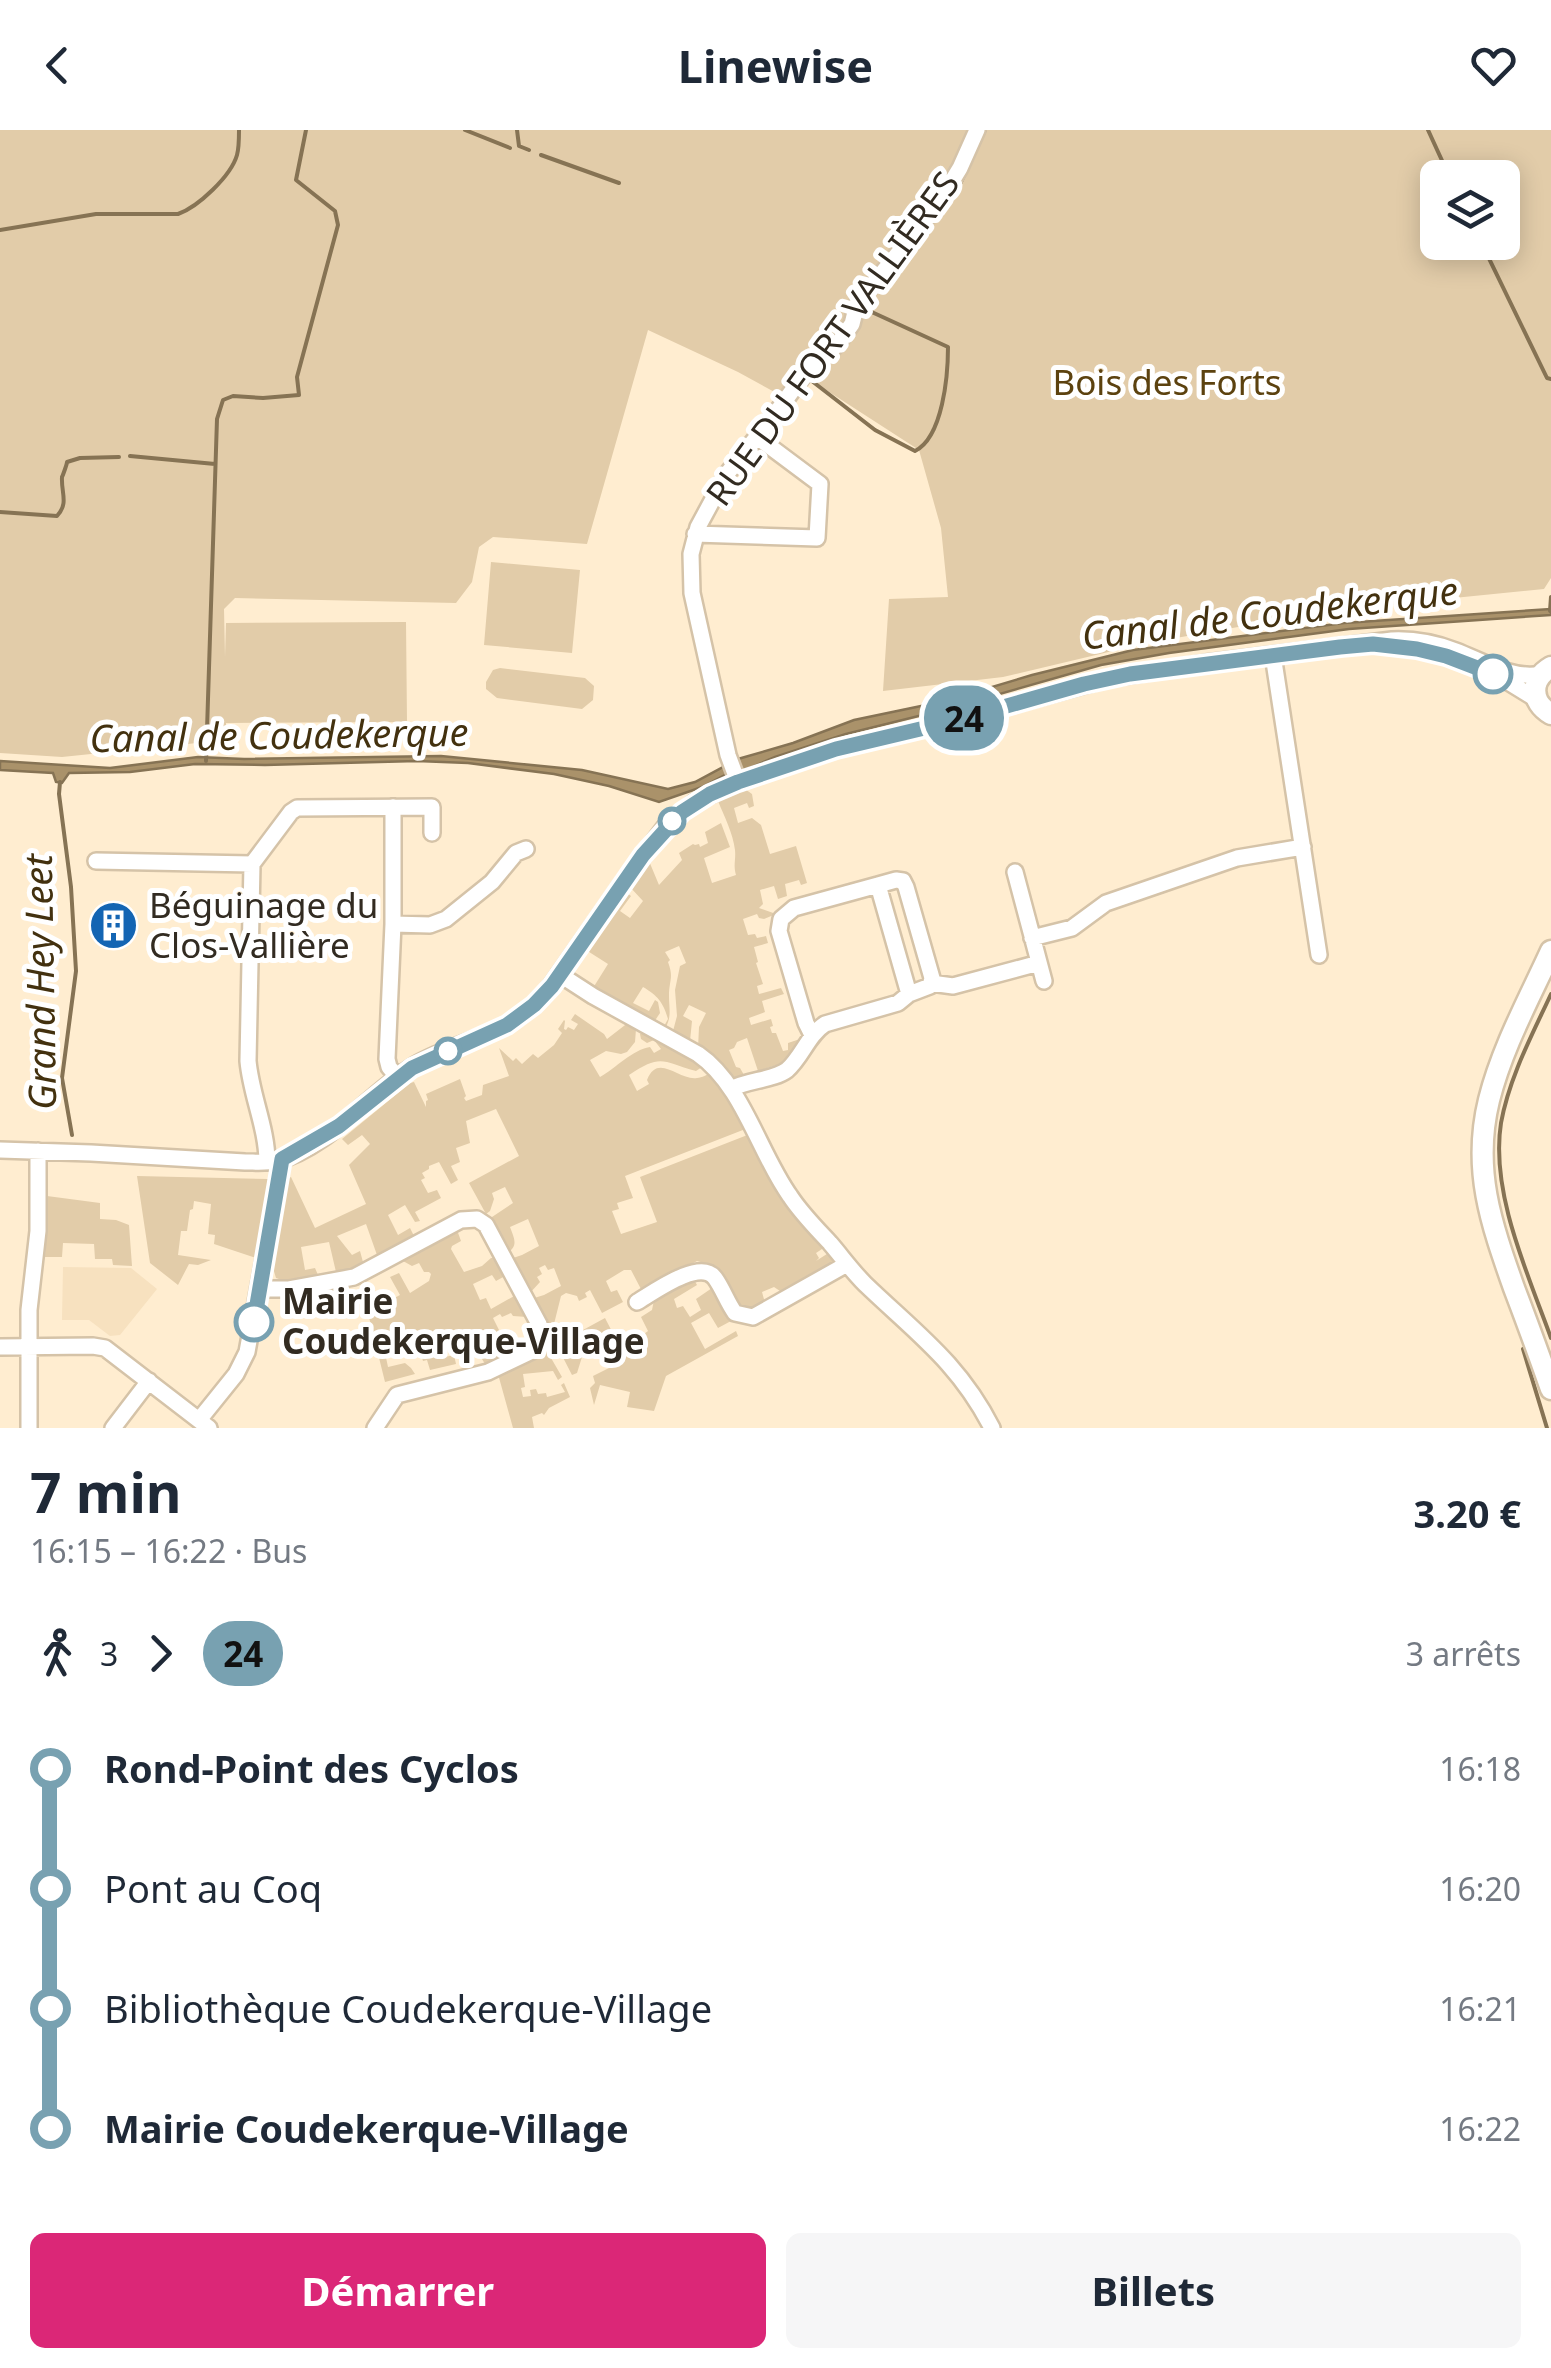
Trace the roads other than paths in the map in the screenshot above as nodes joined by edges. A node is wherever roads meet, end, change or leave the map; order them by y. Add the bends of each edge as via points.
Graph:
1 (977, 130) edge
2 (757, 437) junction
3 (695, 534) junction
4 (1373, 644) junction
5 (1274, 655) junction
6 (1547, 668) edge
7 (1547, 710) edge
8 (737, 779) junction
9 (393, 807) junction
10 (432, 833) dead end
11 (1303, 847) junction
12 (526, 849) dead end
13 (96, 861) dead end
14 (252, 864) junction
15 (1015, 872) dead end
16 (878, 885) junction
17 (392, 924) junction
18 (1032, 938) junction
19 (1551, 950) edge
20 (1320, 954) dead end
21 (1039, 963) junction
22 (560, 974) junction
23 (1044, 982) dead end
24 (932, 984) junction
25 (909, 994) junction
26 (812, 1035) junction
27 (398, 1078) junction
28 (731, 1090) junction
29 (0, 1150) edge
30 (38, 1151) junction
31 (274, 1161) junction
32 (847, 1264) junction
33 (260, 1289) junction
34 (637, 1302) dead end
35 (28, 1346) junction
36 (0, 1347) edge
37 (149, 1381) junction
38 (1551, 1389) edge
39 (204, 1424) edge
40 (29, 1428) edge
41 (112, 1428) edge
42 (375, 1428) edge
43 (992, 1428) edge

1 - 2 street, RUE DU FORT VALLIÈRES via 942,197 858,304 850,327 810,366
2 - 3 street, RUE DU FORT VALLIÈRES via 722,482
2 - 3 street via 820,484 817,538
3 - 8 street, RUE DU FORT VALLIÈRES via 691,588
4 - 5 street
4 - 6 street via 1424,642 1519,675
4 - 7 street via 1446,656 1502,678
5 - 8 street via 1084,684
5 - 11 street
6 - 7 main road via 1535,686
8 - 22 street via 670,823
9 - 10 street via 432,807
9 - 14 street via 294,810
9 - 17 street
11 - 18 street via 1237,858 1101,905 1072,928
11 - 20 street
12 - 17 street via 446,920
13 - 14 street
14 - 31 street via 248,1061
15 - 18 street
16 - 24 street via 905,884
16 - 25 street
16 - 26 street via 794,908 781,919
17 - 27 street via 387,1059
18 - 21 street
19 - 38 main road via 1495,1080 1482,1158 1491,1220
21 - 23 street
21 - 24 street via 953,986
22 - 27 street via 507,1025
22 - 28 street via 703,1058
24 - 25 street
25 - 26 street via 824,1024
26 - 28 street via 787,1070
27 - 31 street via 339,1126
28 - 32 street via 785,1190
29 - 30 street
30 - 31 street
30 - 35 street
31 - 33 street
32 - 34 street via 753,1317 735,1313 713,1275 703,1271
32 - 43 street via 954,1368
33 - 39 street via 246,1356
33 - 42 street via 350,1278 461,1220 486,1226 539,1324 537,1345 488,1372 394,1396
35 - 36 street
35 - 37 street via 102,1347
35 - 40 street
37 - 39 street
37 - 41 street

